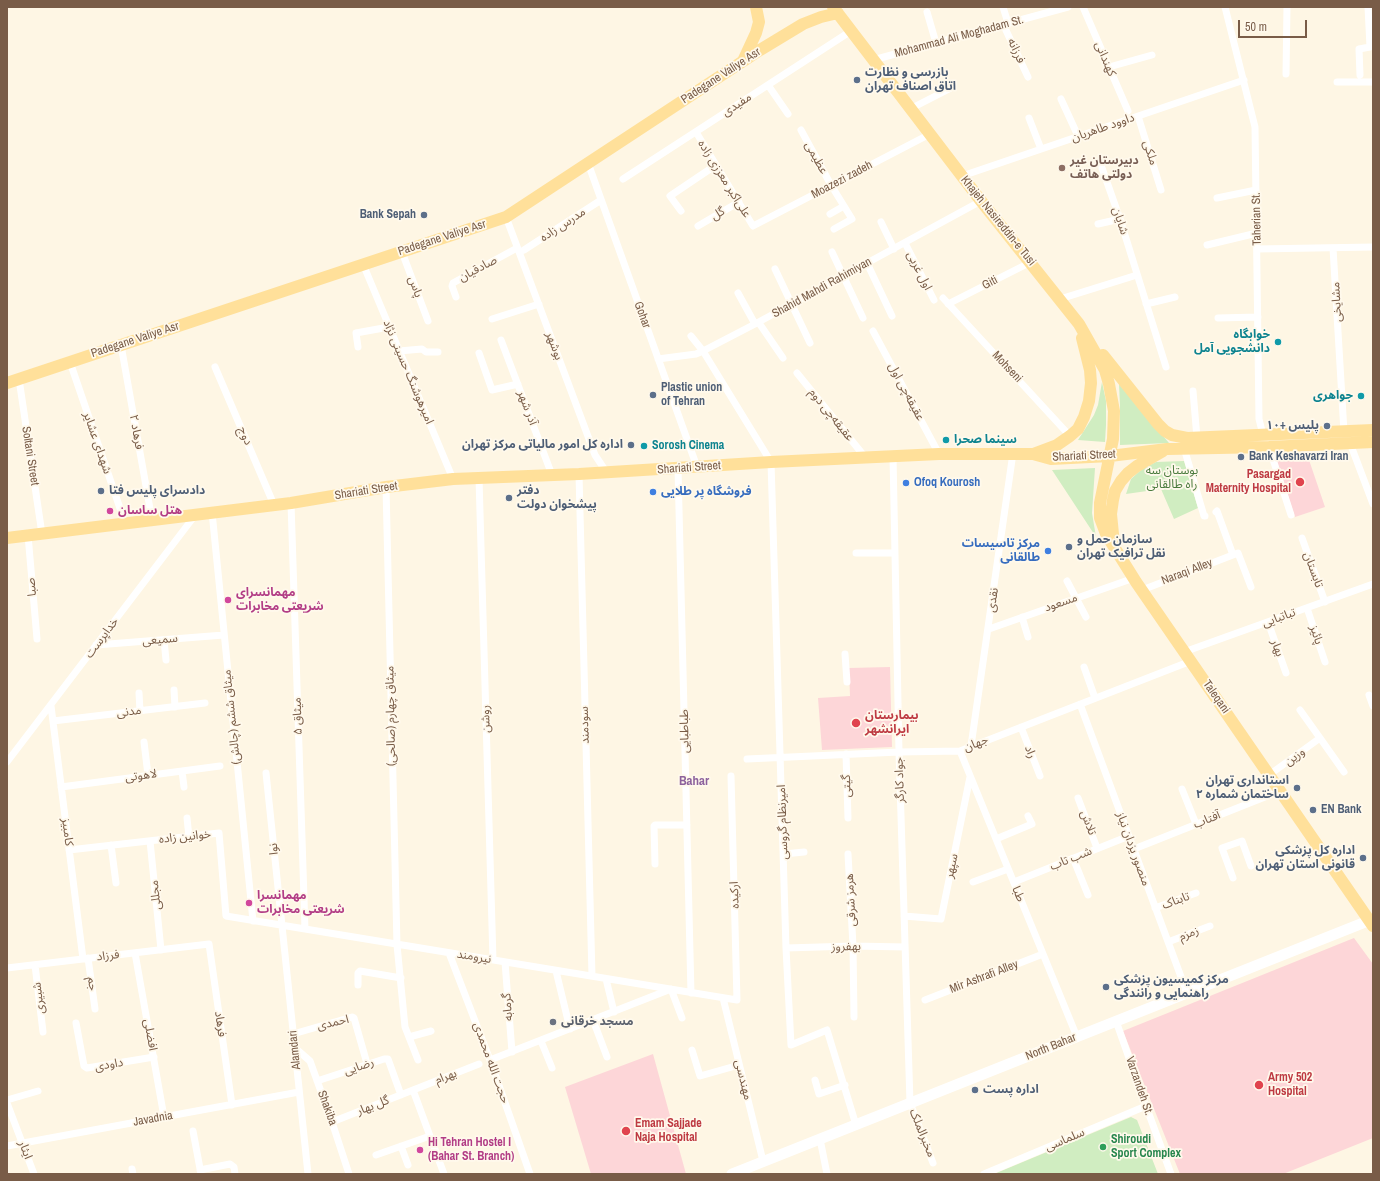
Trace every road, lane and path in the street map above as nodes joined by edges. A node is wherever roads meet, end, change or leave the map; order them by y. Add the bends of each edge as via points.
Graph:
1 (756, 7) edge
2 (1003, 7) edge
3 (1064, 7) edge
4 (1083, 7) edge
5 (1225, 7) edge
6 (1287, 7) edge
7 (1368, 7) edge
8 (836, 10) edge
9 (927, 12) dead end
10 (1005, 24) junction
11 (851, 30) junction
12 (936, 43) junction
13 (1152, 55) dead end
14 (873, 60) junction
15 (743, 61) junction
16 (1109, 67) junction
17 (1286, 74) dead end
18 (1360, 74) dead end
19 (1028, 77) dead end
20 (1244, 80) junction
21 (1336, 82) dead end
22 (1373, 82) edge
23 (768, 85) junction
24 (949, 89) dead end
25 (1061, 99) dead end
26 (910, 109) junction
27 (1128, 111) dead end
28 (788, 114) dead end
29 (1138, 116) junction
30 (1029, 118) dead end
31 (801, 130) dead end
32 (696, 132) junction
33 (930, 134) junction
34 (1078, 136) junction
35 (1041, 149) junction
36 (588, 163) junction
37 (716, 165) junction
38 (1102, 168) dead end
39 (962, 176) junction
40 (623, 179) dead end
41 (831, 185) junction
42 (1161, 190) dead end
43 (1256, 190) junction
44 (1217, 198) dead end
45 (601, 200) junction
46 (981, 201) junction
47 (739, 202) junction
48 (844, 206) junction
49 (681, 211) dead end
50 (830, 214) dead end
51 (506, 217) junction
52 (1120, 219) junction
53 (882, 222) dead end
54 (1098, 224) dead end
55 (698, 226) dead end
56 (753, 226) joint
57 (834, 229) dead end
58 (1257, 233) junction
59 (905, 243) junction
60 (1207, 245) dead end
61 (1373, 247) edge
62 (894, 248) junction
63 (1333, 248) junction
64 (1257, 249) junction
65 (521, 251) junction
66 (402, 252) junction
67 (832, 252) dead end
68 (1031, 262) junction
69 (867, 263) junction
70 (363, 264) junction
71 (774, 269) dead end
72 (1137, 275) junction
73 (844, 276) junction
74 (738, 293) dead end
75 (456, 297) dead end
76 (1175, 297) dead end
77 (1060, 299) junction
78 (934, 300) dead end
79 (946, 301) joint
80 (539, 304) junction
81 (792, 304) junction
82 (1146, 304) junction
83 (892, 316) dead end
84 (1258, 317) junction
85 (863, 318) dead end
86 (1218, 318) dead end
87 (492, 319) dead end
88 (428, 322) dead end
89 (757, 324) junction
90 (1079, 324) junction
91 (389, 327) junction
92 (873, 330) dead end
93 (691, 336) dead end
94 (501, 340) dead end
95 (810, 343) dead end
96 (121, 345) junction
97 (358, 347) dead end
98 (399, 351) junction
99 (703, 351) junction
100 (438, 352) dead end
101 (479, 353) dead end
102 (783, 358) dead end
103 (658, 359) junction
104 (70, 362) junction
105 (215, 367) dead end
106 (1166, 367) dead end
107 (797, 372) dead end
108 (13, 381) edge
109 (518, 384) junction
110 (1193, 391) dead end
111 (1373, 430) edge
112 (1344, 432) junction
113 (1263, 435) junction
114 (1070, 436) junction
115 (1197, 438) junction
116 (1373, 442) edge
117 (1350, 443) junction
118 (1269, 447) junction
119 (1184, 448) junction
120 (1167, 449) junction
121 (1014, 453) junction
122 (939, 454) junction
123 (1033, 454) junction
124 (893, 456) junction
125 (1110, 456) junction
126 (865, 457) junction
127 (771, 462) junction
128 (697, 467) junction
129 (678, 469) junction
130 (607, 472) junction
131 (579, 474) junction
132 (552, 475) junction
133 (479, 478) junction
134 (453, 479) junction
135 (386, 487) junction
136 (291, 503) junction
137 (1373, 504) edge
138 (274, 505) junction
139 (212, 512) junction
140 (1216, 512) dead end
141 (196, 514) junction
142 (1291, 515) dead end
143 (1205, 516) dead end
144 (152, 520) junction
145 (125, 523) junction
146 (42, 534) junction
147 (28, 536) junction
148 (7, 538) edge
149 (1302, 538) dead end
150 (1114, 548) junction
151 (856, 553) dead end
152 (894, 553) junction
153 (1233, 555) junction
154 (1134, 578) junction
155 (1067, 582) dead end
156 (1373, 584) edge
157 (1251, 587) dead end
158 (1142, 590) junction
159 (1075, 599) junction
160 (1325, 602) junction
161 (1307, 608) junction
162 (1022, 617) junction
163 (1086, 617) dead end
164 (1268, 622) junction
165 (989, 629) junction
166 (224, 635) junction
167 (1028, 637) dead end
168 (37, 639) dead end
169 (164, 640) junction
170 (96, 645) junction
171 (845, 654) dead end
172 (1188, 657) junction
173 (166, 660) dead end
174 (1325, 662) dead end
175 (1084, 668) dead end
176 (1286, 673) dead end
177 (847, 682) dead end
178 (174, 690) dead end
179 (139, 693) dead end
180 (1369, 696) dead end
181 (1095, 698) junction
182 (206, 703) dead end
183 (1080, 704) junction
184 (51, 706) junction
185 (1373, 706) edge
186 (175, 707) junction
187 (1300, 710) dead end
188 (140, 711) junction
189 (53, 721) junction
190 (1021, 727) junction
191 (1320, 738) junction
192 (144, 742) dead end
193 (972, 746) junction
194 (960, 751) junction
195 (899, 752) junction
196 (846, 754) junction
197 (781, 757) junction
198 (746, 759) dead end
199 (7, 762) edge
200 (220, 766) dead end
201 (182, 771) junction
202 (266, 772) dead end
203 (1344, 772) dead end
204 (148, 775) junction
205 (1269, 775) junction
206 (732, 776) dead end
207 (1040, 776) dead end
208 (970, 777) junction
209 (61, 787) junction
210 (184, 787) dead end
211 (1182, 789) dead end
212 (1280, 791) junction
213 (1078, 798) dead end
214 (1028, 816) dead end
215 (187, 818) dead end
216 (848, 818) dead end
217 (1196, 824) junction
218 (687, 825) junction
219 (1128, 836) junction
220 (189, 837) junction
221 (996, 839) junction
222 (150, 841) junction
223 (111, 845) junction
224 (1097, 848) junction
225 (1134, 849) junction
226 (69, 850) junction
227 (804, 852) dead end
228 (784, 854) junction
229 (848, 854) dead end
230 (1073, 858) junction
231 (655, 864) dead end
232 (1251, 866) dead end
233 (1008, 869) junction
234 (1233, 878) dead end
235 (973, 882) dead end
236 (1014, 882) junction
237 (116, 883) dead end
238 (1196, 894) dead end
239 (1088, 895) dead end
240 (1155, 908) junction
241 (226, 916) joint
242 (904, 916) junction
243 (253, 921) junction
244 (1372, 922) edge
245 (282, 926) junction
246 (1210, 926) dead end
247 (306, 929) junction
248 (1168, 942) junction
249 (209, 944) joint
250 (397, 944) junction
251 (853, 946) junction
252 (905, 947) junction
253 (786, 948) junction
254 (161, 950) junction
255 (135, 953) junction
256 (449, 953) junction
257 (1043, 954) junction
258 (86, 959) junction
259 (493, 960) junction
260 (505, 962) junction
261 (35, 965) junction
262 (7, 968) edge
263 (556, 970) junction
264 (592, 976) junction
265 (401, 978) junction
266 (606, 979) junction
267 (358, 985) dead end
268 (671, 990) junction
269 (692, 993) junction
270 (1187, 993) junction
271 (723, 998) junction
272 (925, 1000) dead end
273 (95, 1009) dead end
274 (614, 1012) junction
275 (854, 1017) dead end
276 (682, 1018) dead end
277 (593, 1020) junction
278 (1116, 1021) junction
279 (76, 1023) dead end
280 (570, 1029) junction
281 (430, 1030) dead end
282 (43, 1032) dead end
283 (293, 1034) junction
284 (409, 1037) junction
285 (1077, 1037) junction
286 (541, 1040) junction
287 (295, 1048) junction
288 (692, 1050) dead end
289 (512, 1052) junction
290 (154, 1057) junction
291 (607, 1057) dead end
292 (366, 1060) dead end
293 (418, 1060) dead end
294 (490, 1060) junction
295 (479, 1064) dead end
296 (739, 1065) junction
297 (552, 1068) dead end
298 (815, 1080) dead end
299 (317, 1082) junction
300 (845, 1085) junction
301 (413, 1090) junction
302 (38, 1091) dead end
303 (299, 1092) junction
304 (401, 1095) junction
305 (7, 1100) edge
306 (7, 1103) edge
307 (910, 1103) junction
308 (232, 1105) junction
309 (1146, 1106) junction
310 (164, 1117) junction
311 (332, 1122) junction
312 (856, 1125) junction
313 (194, 1131) dead end
314 (430, 1136) junction
315 (820, 1139) junction
316 (22, 1143) junction
317 (7, 1146) edge
318 (401, 1146) junction
319 (376, 1155) dead end
320 (763, 1162) junction
321 (934, 1163) dead end
322 (408, 1165) dead end
323 (200, 1172) edge
324 (34, 1174) edge
325 (235, 1174) edge
326 (308, 1174) edge
327 (349, 1174) edge
328 (444, 1174) edge
329 (530, 1174) edge
330 (732, 1174) edge
331 (827, 1174) edge
332 (984, 1174) edge
333 (1171, 1174) edge

1 - 15 main road via 759,22
2 - 10 street, فرزانه
3 - 10 street, Mohammad Ali Moghadam St.
4 - 16 street, کهندانی
5 - 20 street, Taherian St.
6 - 17 street
7 - 18 street via 1370,47 1359,49
8 - 11 main road, Khajeh Nasireddin-e Tusi
8 - 15 main road, Padegane Valiye Asr via 803,24
9 - 12 street
10 - 12 street, Mohammad Ali Moghadam St.
10 - 19 street, فرزانه
11 - 14 main road, Khajeh Nasireddin-e Tusi
11 - 23 street, مفیدی
12 - 14 street, Mohammad Ali Moghadam St.
13 - 16 street
14 - 26 main road, Khajeh Nasireddin-e Tusi
15 - 36 main road, Padegane Valiye Asr
16 - 27 street, کهندانی
20 - 29 street, داوود طاهریان
20 - 43 street, Taherian St. via 1256,127
21 - 22 street
23 - 28 street
23 - 32 street, مفیدی
24 - 26 street
25 - 34 street
26 - 33 main road, Khajeh Nasireddin-e Tusi
29 - 34 street, داوود طاهریان
29 - 42 street, ملکی
30 - 35 street
31 - 41 street, عظیمی
32 - 37 street, علی‌اکبر معززی زاده
32 - 40 street, مفیدی
33 - 39 main road, Khajeh Nasireddin-e Tusi
33 - 41 street, Moazezi zadeh
34 - 35 street, داوود طاهریان
35 - 39 street, داوود طاهریان
36 - 45 street, Gohar
36 - 51 main road, Padegane Valiye Asr
37 - 47 street, علی‌اکبر معززی زاده
37 - 49 street via 670,196
38 - 52 street, شایان
39 - 46 main road, Khajeh Nasireddin-e Tusi
41 - 48 street, عظیمی
41 - 56 street, Moazezi zadeh
43 - 44 street
43 - 58 street, Taherian St.
45 - 65 street, مدرس زاده
45 - 103 street, Gohar
46 - 59 street, Shahid Mahdi Rahimiyan
46 - 68 main road, Khajeh Nasireddin-e Tusi
47 - 55 street, گل
47 - 56 street, علی‌اکبر معززی زاده
48 - 50 street
48 - 57 street, عظیمی via 852,219
51 - 65 street, بوشهر
51 - 66 main road, Padegane Valiye Asr
52 - 54 street
52 - 72 street, شایان
53 - 62 street
58 - 60 street
58 - 64 street, Taherian St.
59 - 62 street, Shahid Mahdi Rahimiyan
59 - 78 street, اول غربی
61 - 63 street
62 - 69 street, Shahid Mahdi Rahimiyan
63 - 64 street
63 - 112 street, مشایخی
64 - 84 street, Taherian St.
65 - 75 street, صادقیان via 453,282
65 - 80 street, بوشهر
66 - 70 main road, Padegane Valiye Asr
66 - 88 street, پاس
67 - 73 street
68 - 77 main road, Khajeh Nasireddin-e Tusi
68 - 79 street, Giti
69 - 73 street, Shahid Mahdi Rahimiyan
69 - 83 street
70 - 91 street, امیرهوشنگ حسینی نژاد
70 - 96 main road, Padegane Valiye Asr
71 - 81 street
72 - 77 street
72 - 82 street, شایان
73 - 81 street, Shahid Mahdi Rahimiyan
73 - 85 street
74 - 89 street
76 - 82 street
77 - 90 main road, Khajeh Nasireddin-e Tusi
79 - 114 street, Mohseni
80 - 87 street
80 - 130 street, بوشهر via 595,455
81 - 89 street, Shahid Mahdi Rahimiyan
81 - 95 street
82 - 106 street, شایان
84 - 86 street
84 - 113 street, Taherian St. via 1260,419
89 - 99 street, Shahid Mahdi Rahimiyan
89 - 102 street
90 - 114 main road via 1090,370 1090,392 1088,409 1078,429
90 - 115 main road via 1165,430 1180,438
90 - 125 main road, Khajeh Nasireddin-e Tusi via 1110,384 1114,425
91 - 97 street via 356,333
91 - 98 street, امیرهوشنگ حسینی نژاد
92 - 122 street, عقیقه‌چی اول
93 - 99 street
94 - 109 street, آذر شهر
96 - 104 main road, Padegane Valiye Asr
96 - 144 street, فرهاد ۲
98 - 100 street via 422,349 426,352
98 - 134 street, امیرهوشنگ حسینی نژاد
99 - 103 street, Shahid Mahdi Rahimiyan
99 - 127 street
101 - 109 street via 492,390
103 - 128 street, Gohar
104 - 108 main road, Padegane Valiye Asr
104 - 145 street, شهدای عشایر
105 - 138 street, دوج
107 - 126 street, عقیقه‌چی دوم
108 - 146 street, Soltani Street
109 - 132 street, آذر شهر
110 - 115 street
111 - 112 main road
112 - 113 main road
113 - 115 main road
114 - 123 main road via 1057,445
116 - 117 main road, Shariati Street
117 - 118 main road, Shariati Street
117 - 137 street
118 - 119 main road, Shariati Street
118 - 142 street
119 - 120 main road, Shariati Street
119 - 143 street
120 - 125 main road, Shariati Street
120 - 150 main road via 1138,466 1121,481 1113,500
121 - 122 main road, Shariati Street
121 - 123 main road, Shariati Street
121 - 165 street, نقدی
122 - 124 main road, Shariati Street
123 - 125 main road, Shariati Street via 1051,459
124 - 126 main road, Shariati Street
124 - 152 street, جواد کارگر
125 - 150 main road, Taleqani via 1100,510 1102,525
126 - 127 main road, Shariati Street
127 - 128 main road, Shariati Street
127 - 197 street, امیرنظام گروسی
128 - 129 main road, Shariati Street
129 - 130 main road, Shariati Street
129 - 218 street, طباطبایی
130 - 131 main road, Shariati Street
131 - 132 main road, Shariati Street
131 - 264 street, سودمند
132 - 133 main road, Shariati Street
133 - 134 main road, Shariati Street
133 - 259 street, روشن
134 - 135 main road, Shariati Street
135 - 136 main road, Shariati Street
135 - 250 street, میثاق چهارم (صالحی)
136 - 138 main road, Shariati Street
136 - 247 street, میثاق ۵
138 - 139 main road, Shariati Street
139 - 141 main road, Shariati Street
139 - 166 street, میثاق ششم (چالش)
140 - 153 street
141 - 144 main road, Shariati Street
141 - 170 street, خداپرست
144 - 145 main road, Shariati Street
145 - 146 main road, Shariati Street
146 - 147 main road, Shariati Street
147 - 148 main road, Shariati Street
147 - 168 street, صبا
149 - 160 street, تابستان
150 - 154 main road, Taleqani
151 - 152 street
152 - 195 street, جواد کارگر
153 - 157 street via 1238,553
153 - 158 street, Naraqi Alley
154 - 158 main road, Taleqani
154 - 159 street, مسعود
155 - 159 street
156 - 160 street, تباتبایی
158 - 172 main road, Taleqani
159 - 162 street, مسعود
159 - 163 street
160 - 161 street, تباتبایی
161 - 164 street, تباتبایی
161 - 174 street, پائیز
162 - 165 street, مسعود
162 - 167 street
164 - 172 street, تباتبایی
164 - 176 street, بهار
165 - 193 street, نقدی
166 - 169 street, سمیعی
166 - 243 street, میثاق ششم (چالش)
169 - 170 street, سمیعی
169 - 173 street
170 - 184 street, خداپرست
171 - 177 street
172 - 181 street, جهان
172 - 205 main road, Taleqani
175 - 181 street
178 - 186 street
179 - 188 street
180 - 185 street
181 - 183 street, جهان
182 - 186 street, مدنی
183 - 190 street, جهان
183 - 219 street, منصور یزدان نیاز
184 - 189 street, کامبیز
184 - 199 street, خداپرست
186 - 188 street, مدنی
187 - 191 street
188 - 189 street, مدنی
189 - 209 street, کامبیز
190 - 193 street, جهان
190 - 207 street, راد
191 - 203 street
191 - 205 street, وزین
192 - 204 street
193 - 194 street, جهان
194 - 195 street, جهان
194 - 208 street, طبا
195 - 196 street, جهان
195 - 242 street, جواد کارگر
196 - 197 street, جهان
196 - 216 street, گیتی
197 - 198 street, جهان
197 - 228 street, امیرنظام گروسی
200 - 201 street, لاهوتی
201 - 204 street, لاهوتی
201 - 210 street
202 - 245 street, نوا
204 - 209 street, لاهوتی
205 - 212 main road, Taleqani
206 - 271 street, ارکیده via 737,1000
208 - 221 street, طبا
208 - 242 street, سپهر via 941,918
209 - 226 street, کامبیز
211 - 217 street
212 - 217 street, آفتاب
212 - 244 main road, Taleqani
213 - 224 street, تلاش
214 - 221 street via 1032,824
215 - 220 street
217 - 225 street, آفتاب
218 - 231 street via 654,826
218 - 269 street, طباطبایی
219 - 224 street, شب تاب
219 - 225 street, منصور یزدان نیاز
220 - 222 street, خوانین زاده
220 - 241 street, خوانین زاده via 219,833 220,835
221 - 233 street, طبا
222 - 223 street, خوانین زاده
222 - 254 street, مجللی
223 - 226 street, خوانین زاده
223 - 237 street
224 - 230 street, شب تاب
225 - 240 street, منصور یزدان نیاز
226 - 258 street, کامبیز
227 - 228 street
228 - 253 street, امیرنظام گروسی
229 - 251 street, هرمز شرقی
230 - 236 street, شب تاب
230 - 239 street
232 - 234 street via 1242,841 1222,848
233 - 235 street
233 - 236 street, طبا
236 - 257 street, طبا
238 - 240 street, تابناک
240 - 248 street, منصور یزدان نیاز
241 - 243 street, نیرومند
242 - 252 street, جواد کارگر
243 - 245 street, نیرومند
244 - 270 main road, North Bahar
245 - 247 street, نیرومند
245 - 283 street, Alamdari
246 - 248 street, زمزم
247 - 250 street, نیرومند
248 - 270 street, منصور یزدان نیاز
249 - 254 street, فرزاد
249 - 308 street, فرهاد
250 - 256 street, نیرومند
250 - 265 street, میثاق چهارم (صالحی)
251 - 252 street, بهفروز
251 - 253 street, بهفروز
251 - 275 street, هرمز شرقی
252 - 307 street, جواد کارگر
253 - 300 street, امیرنظام گروسی via 791,1045 828,1030
254 - 255 street, فرزاد
255 - 258 street, فرزاد
255 - 290 street, افضلی
256 - 259 street, نیرومند
256 - 294 street, حجت الله محمدی
257 - 272 street, Mir Ashrafi Alley
257 - 285 street, طبا
258 - 261 street, فرزاد
258 - 273 street, جم
259 - 260 street, نیرومند
260 - 263 street, نیرومند
260 - 289 street, گرمابه
261 - 262 street, فرزاد
261 - 282 street, شبیری
263 - 264 street, نیرومند
263 - 280 street
264 - 266 street, نیرومند
265 - 267 street via 360,971
265 - 284 street, میثاق چهارم (صالحی) via 405,1027
266 - 268 street, نیرومند
266 - 274 street
268 - 269 street, نیرومند
268 - 274 street
268 - 276 street
269 - 271 street, نیرومند
270 - 278 main road, North Bahar
271 - 296 street, مهندسی
274 - 277 street
277 - 280 street
277 - 291 street
278 - 285 main road, North Bahar
278 - 309 street, Varzandeh St.
279 - 290 street, داودی via 84,1066 87,1068
280 - 286 street
281 - 284 street
283 - 287 street, Alamdari
283 - 292 street, احمدی via 352,1017
284 - 293 street, میثاق چهارم (صالحی)
285 - 307 main road, North Bahar
286 - 289 street
286 - 297 street
287 - 299 street, Shakiba via 310,1061
287 - 303 street, Alamdari
288 - 296 street via 700,1076
289 - 294 street
290 - 310 street, افضلی
294 - 329 street, حجت الله محمدی
295 - 301 street, بهرام
296 - 320 street, مهندسی
298 - 300 street via 819,1094
299 - 304 street, رضایی via 388,1059
299 - 311 street, Shakiba
300 - 312 street, امیرنظام گروسی
301 - 304 street, گل بهار
301 - 314 street
302 - 305 street
303 - 308 street, Javadnia
303 - 326 street, Alamdari
304 - 311 street, گل بهار
306 - 316 street, ایثار
307 - 312 main road, North Bahar
307 - 321 street, مخبرالملک
308 - 310 street, Javadnia
309 - 332 street, سلماسی
309 - 333 street, Varzandeh St.
310 - 316 street, Javadnia
311 - 327 street, Shakiba
312 - 315 main road, North Bahar
313 - 323 street
314 - 318 street
314 - 328 street
315 - 320 main road, North Bahar
315 - 331 street
316 - 317 street, Javadnia
316 - 324 street, ایثار
318 - 319 street
318 - 322 street
320 - 330 main road, North Bahar
323 - 325 street via 230,1164 234,1167

